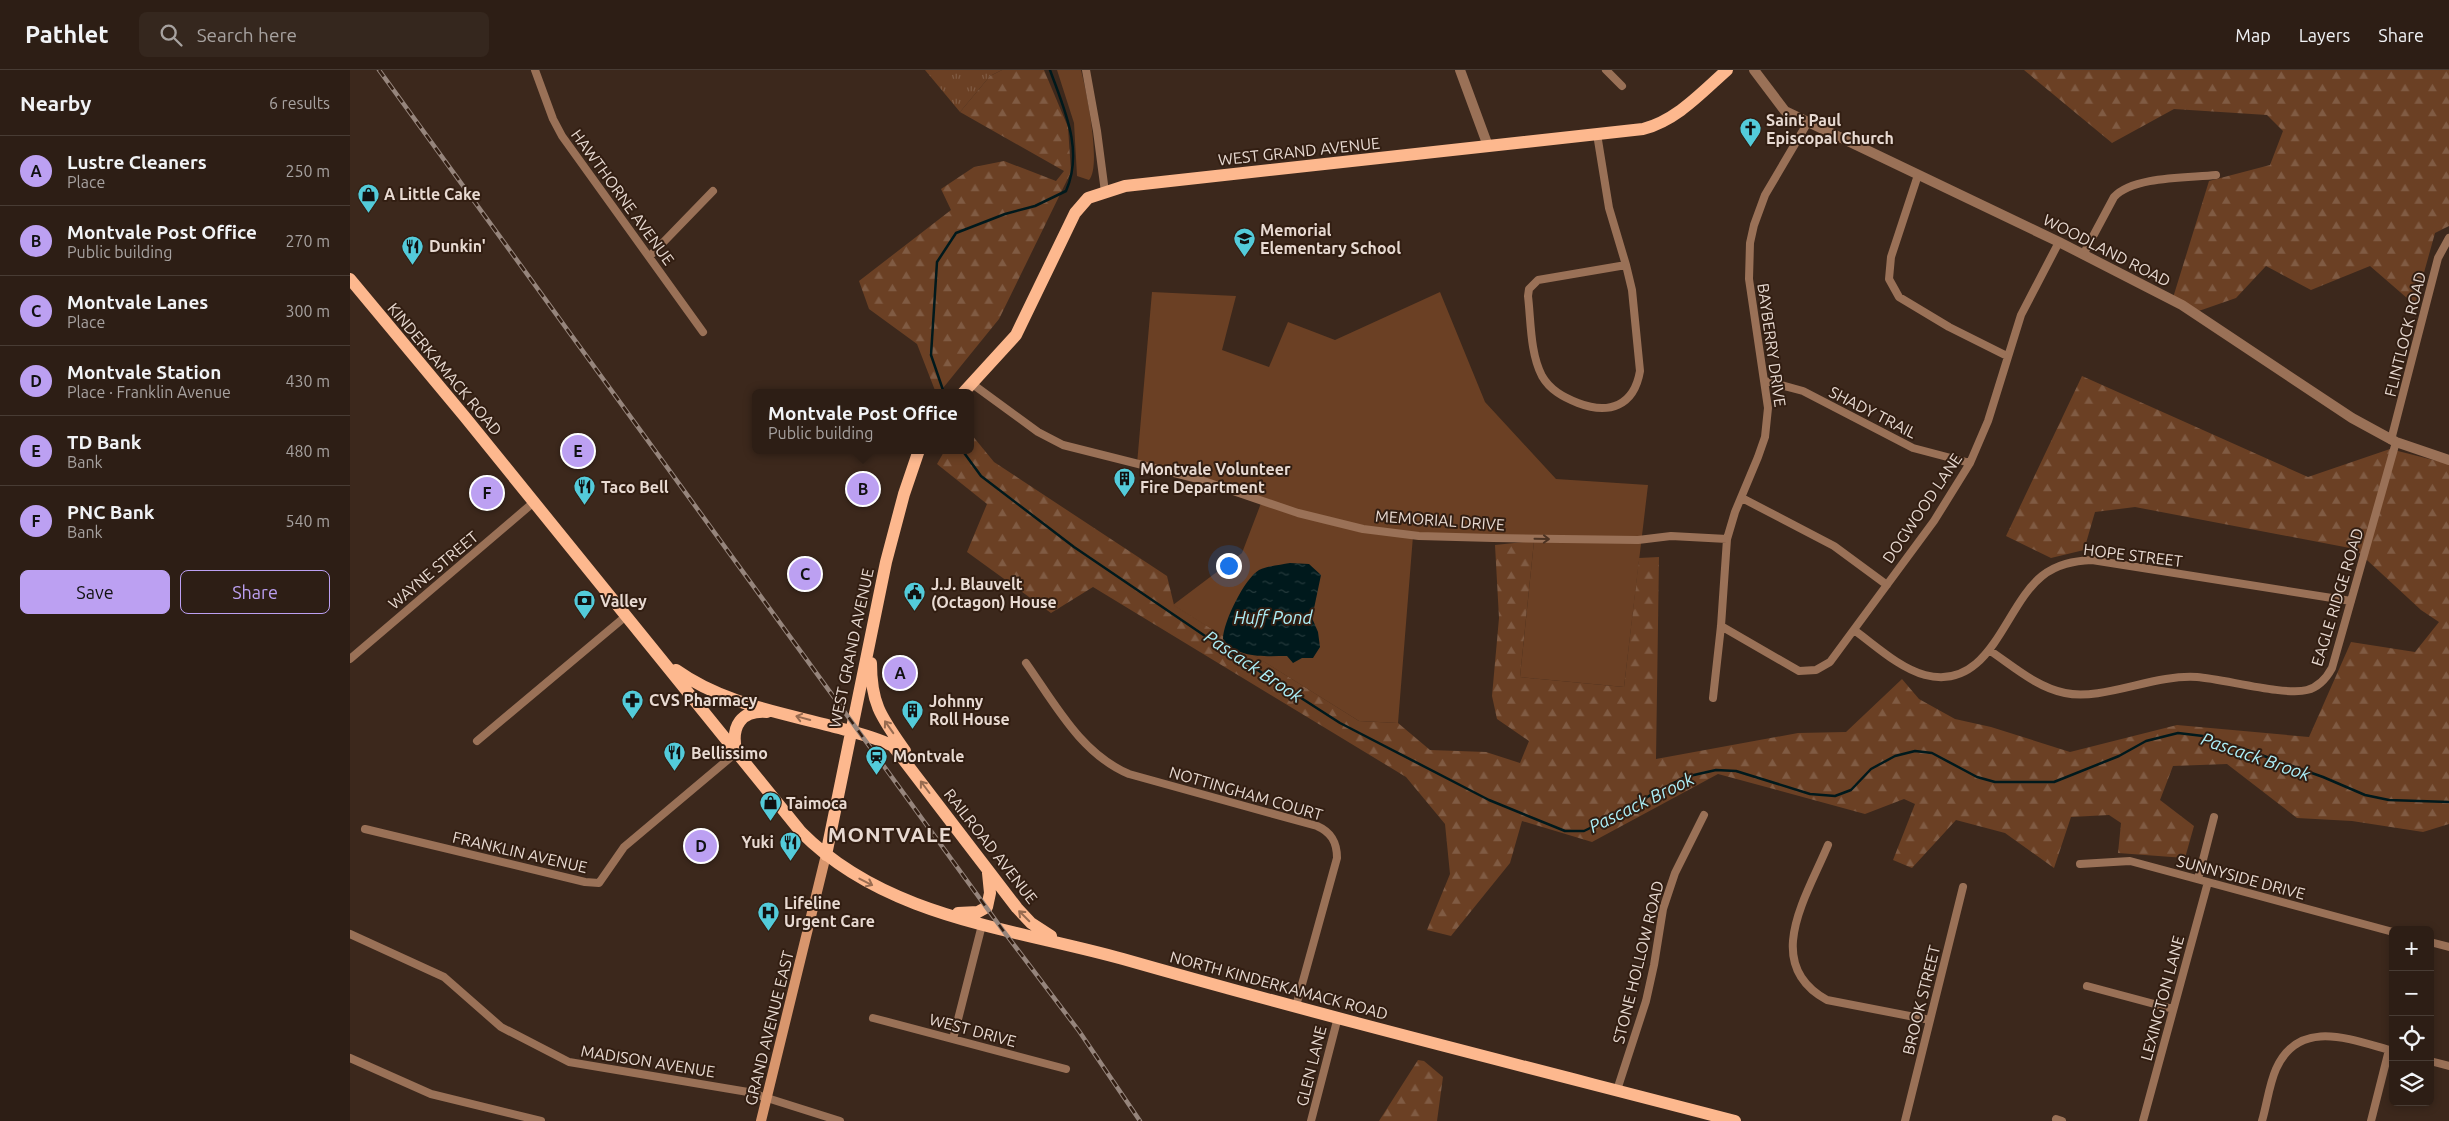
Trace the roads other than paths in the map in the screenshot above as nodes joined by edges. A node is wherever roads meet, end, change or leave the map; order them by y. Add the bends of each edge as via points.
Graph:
1 (535, 70) edge
2 (1086, 70) edge
3 (1460, 70) edge
4 (1606, 70) edge
5 (1727, 70) edge
6 (1754, 70) edge
7 (1622, 86) dead end
8 (1808, 122) junction
9 (1597, 134) junction
10 (1488, 146) junction
11 (1918, 175) junction
12 (2216, 175) dead end
13 (713, 191) dead end
14 (1105, 192) junction
15 (2449, 238) edge
16 (2058, 242) junction
17 (2083, 255) junction
18 (649, 258) junction
19 (1626, 265) junction
20 (350, 279) edge
21 (703, 332) dead end
22 (2007, 356) junction
23 (1766, 381) junction
24 (972, 383) junction
25 (966, 389) edge
26 (2394, 441) junction
27 (918, 454) edge
28 (2449, 460) edge
29 (1970, 463) junction
30 (1742, 498) junction
31 (534, 502) junction
32 (1727, 539) junction
33 (1887, 585) junction
34 (2352, 601) junction
35 (626, 616) junction
36 (1721, 626) junction
37 (1854, 630) junction
38 (868, 648) junction
39 (1989, 650) junction
40 (657, 654) junction
41 (350, 659) edge
42 (1026, 663) dead end
43 (1713, 698) dead end
44 (782, 713) junction
45 (850, 730) junction
46 (477, 741) dead end
47 (737, 752) junction
48 (912, 770) junction
49 (1704, 815) dead end
50 (2214, 817) dead end
51 (365, 829) dead end
52 (1828, 845) dead end
53 (826, 856) junction
54 (2080, 864) dead end
55 (988, 872) junction
56 (2198, 879) junction
57 (2208, 882) junction
58 (1963, 887) dead end
59 (987, 907) junction
60 (926, 908) junction
61 (982, 925) junction
62 (2389, 931) edge
63 (350, 934) edge
64 (1064, 943) junction
65 (2434, 943) edge
66 (2449, 948) edge
67 (2087, 986) dead end
68 (1296, 1006) junction
69 (2174, 1009) junction
70 (1338, 1017) junction
71 (873, 1018) dead end
72 (1930, 1020) junction
73 (953, 1039) junction
74 (2389, 1050) edge
75 (350, 1058) edge
76 (2389, 1058) edge
77 (2434, 1062) edge
78 (2449, 1066) edge
79 (1066, 1069) dead end
80 (1617, 1090) junction
81 (767, 1098) junction
82 (1710, 1118) edge
83 (541, 1121) edge
84 (761, 1121) edge
85 (840, 1121) edge
86 (1312, 1121) edge
87 (1735, 1121) edge
88 (1905, 1121) edge
89 (2143, 1121) edge
90 (2262, 1121) edge
91 (2371, 1121) edge

1 - 18 street, HAWTHORNE AVENUE via 562,136
2 - 14 street
3 - 10 street
4 - 7 street
5 - 9 main road, WEST GRAND AVENUE via 1667,121 1643,130
6 - 8 street, WOODLAND ROAD via 1785,111
8 - 11 street, WOODLAND ROAD
8 - 23 street, BAYBERRY DRIVE via 1765,195 1750,243 1749,279
9 - 10 main road, WEST GRAND AVENUE
9 - 19 street via 1609,208
10 - 14 main road, WEST GRAND AVENUE via 1125,186
11 - 16 street, WOODLAND ROAD
11 - 22 street via 1891,257 1892,286 1899,297 1948,327
12 - 17 street via 2136,184 2120,191
13 - 18 street
14 - 24 main road, WEST GRAND AVENUE via 1088,198 1075,213 1016,335
15 - 26 street, FLINTLOCK ROAD via 2438,258
16 - 17 street, WOODLAND ROAD
16 - 22 street, DOGWOOD LANE via 2021,315
17 - 26 street, WOODLAND ROAD via 2182,305 2352,418
18 - 21 street, HAWTHORNE AVENUE
19 - 19 street via 1634,308 1640,371 1638,381 1629,398 1621,403 1604,409 1589,408 1556,392 1542,376 1536,360 1529,289 1545,278
20 - 31 main road, KINDERKAMACK ROAD
22 - 29 street, DOGWOOD LANE via 1988,422
23 - 29 street, SHADY TRAIL via 1802,391 1912,448
23 - 30 street, BAYBERRY DRIVE via 1765,437
24 - 25 main road, WEST GRAND AVENUE
24 -> 32 street, MEMORIAL DRIVE via 1038,432 1063,445 1198,479 1338,523 1403,534 1493,538 1638,540 1671,536
26 - 28 street, WOODLAND ROAD
26 - 34 street, EAGLE RIDGE ROAD
27 - 38 main road, WEST GRAND AVENUE via 888,556
29 - 33 street, DOGWOOD LANE via 1947,502
30 - 32 street, BAYBERRY DRIVE
30 - 33 street via 1827,542
31 - 35 main road, KINDERKAMACK ROAD
31 - 41 street, WAYNE STREET
32 - 36 street, BAYBERRY DRIVE
33 - 37 street, DOGWOOD LANE
34 - 39 street, HOPE STREET via 2092,560 2078,561 2054,568 2035,582
34 - 39 street, EAGLE RIDGE ROAD via 2332,668 2322,682 2306,690 2180,676 2092,694 2067,693 2040,684
35 - 40 main road, KINDERKAMACK ROAD
35 - 46 street
36 - 37 street, DOGWOOD LANE via 1791,668 1807,672 1830,662
36 - 43 street, BAYBERRY DRIVE
37 - 39 street, HOPE STREET via 1907,667 1932,676 1961,673 1981,660
38 - 45 main road, WEST GRAND AVENUE via 859,701
48 -> 38 main road via 908,755 875,703
40 - 44 main road via 706,689 726,698
40 - 47 main road, NORTH KINDERKAMACK ROAD
42 - 68 street, NOTTINGHAM COURT via 1082,740 1116,769 1317,826 1330,835 1337,858
45 -> 44 main road, RAILROAD AVENUE
44 - 47 main road via 746,715 737,724 733,737
45 - 48 main road, RAILROAD AVENUE via 894,746
45 - 53 main road, WEST GRAND AVENUE
47 - 51 street, FRANKLIN AVENUE via 624,847 599,883
47 - 53 main road, NORTH KINDERKAMACK ROAD via 800,832
55 -> 48 main road, RAILROAD AVENUE
49 - 80 street, STONE HOLLOW ROAD via 1675,873 1662,909 1646,1001
50 - 56 street
52 - 72 street via 1792,940 1794,967 1800,978 1827,1000
53 -> 60 main road, NORTH KINDERKAMACK ROAD via 866,882
53 - 81 main road, GRAND AVENUE EAST
54 - 56 street, SUNNYSIDE DRIVE via 2130,861
55 - 59 main road via 990,893
64 -> 55 main road, RAILROAD AVENUE via 1031,923
56 - 57 street, SUNNYSIDE DRIVE
57 - 62 street, SUNNYSIDE DRIVE
57 - 69 street, LEXINGTON LANE
58 - 72 street, BROOK STREET
59 - 60 main road via 966,915
59 - 61 main road
60 - 61 main road, NORTH KINDERKAMACK ROAD
61 - 64 main road, NORTH KINDERKAMACK ROAD
61 - 73 street
63 - 81 street, MADISON AVENUE via 444,977 501,1027 569,1062 748,1092
64 - 68 main road, NORTH KINDERKAMACK ROAD
65 - 66 street
67 - 69 street
68 - 70 main road, NORTH KINDERKAMACK ROAD
69 - 89 street, LEXINGTON LANE
70 - 80 main road, NORTH KINDERKAMACK ROAD
70 - 86 street, GLEN LANE
71 - 73 street, WEST DRIVE
72 - 88 street, BROOK STREET
73 - 79 street, WEST DRIVE
74 - 90 street via 2336,1036 2303,1040 2287,1052 2278,1065
75 - 83 street via 431,1094
76 - 91 street
77 - 78 street
80 - 82 main road, NORTH KINDERKAMACK ROAD
81 - 84 main road, GRAND AVENUE EAST
81 - 85 street, MADISON AVENUE
82 - 87 main road, NORTH KINDERKAMACK ROAD

